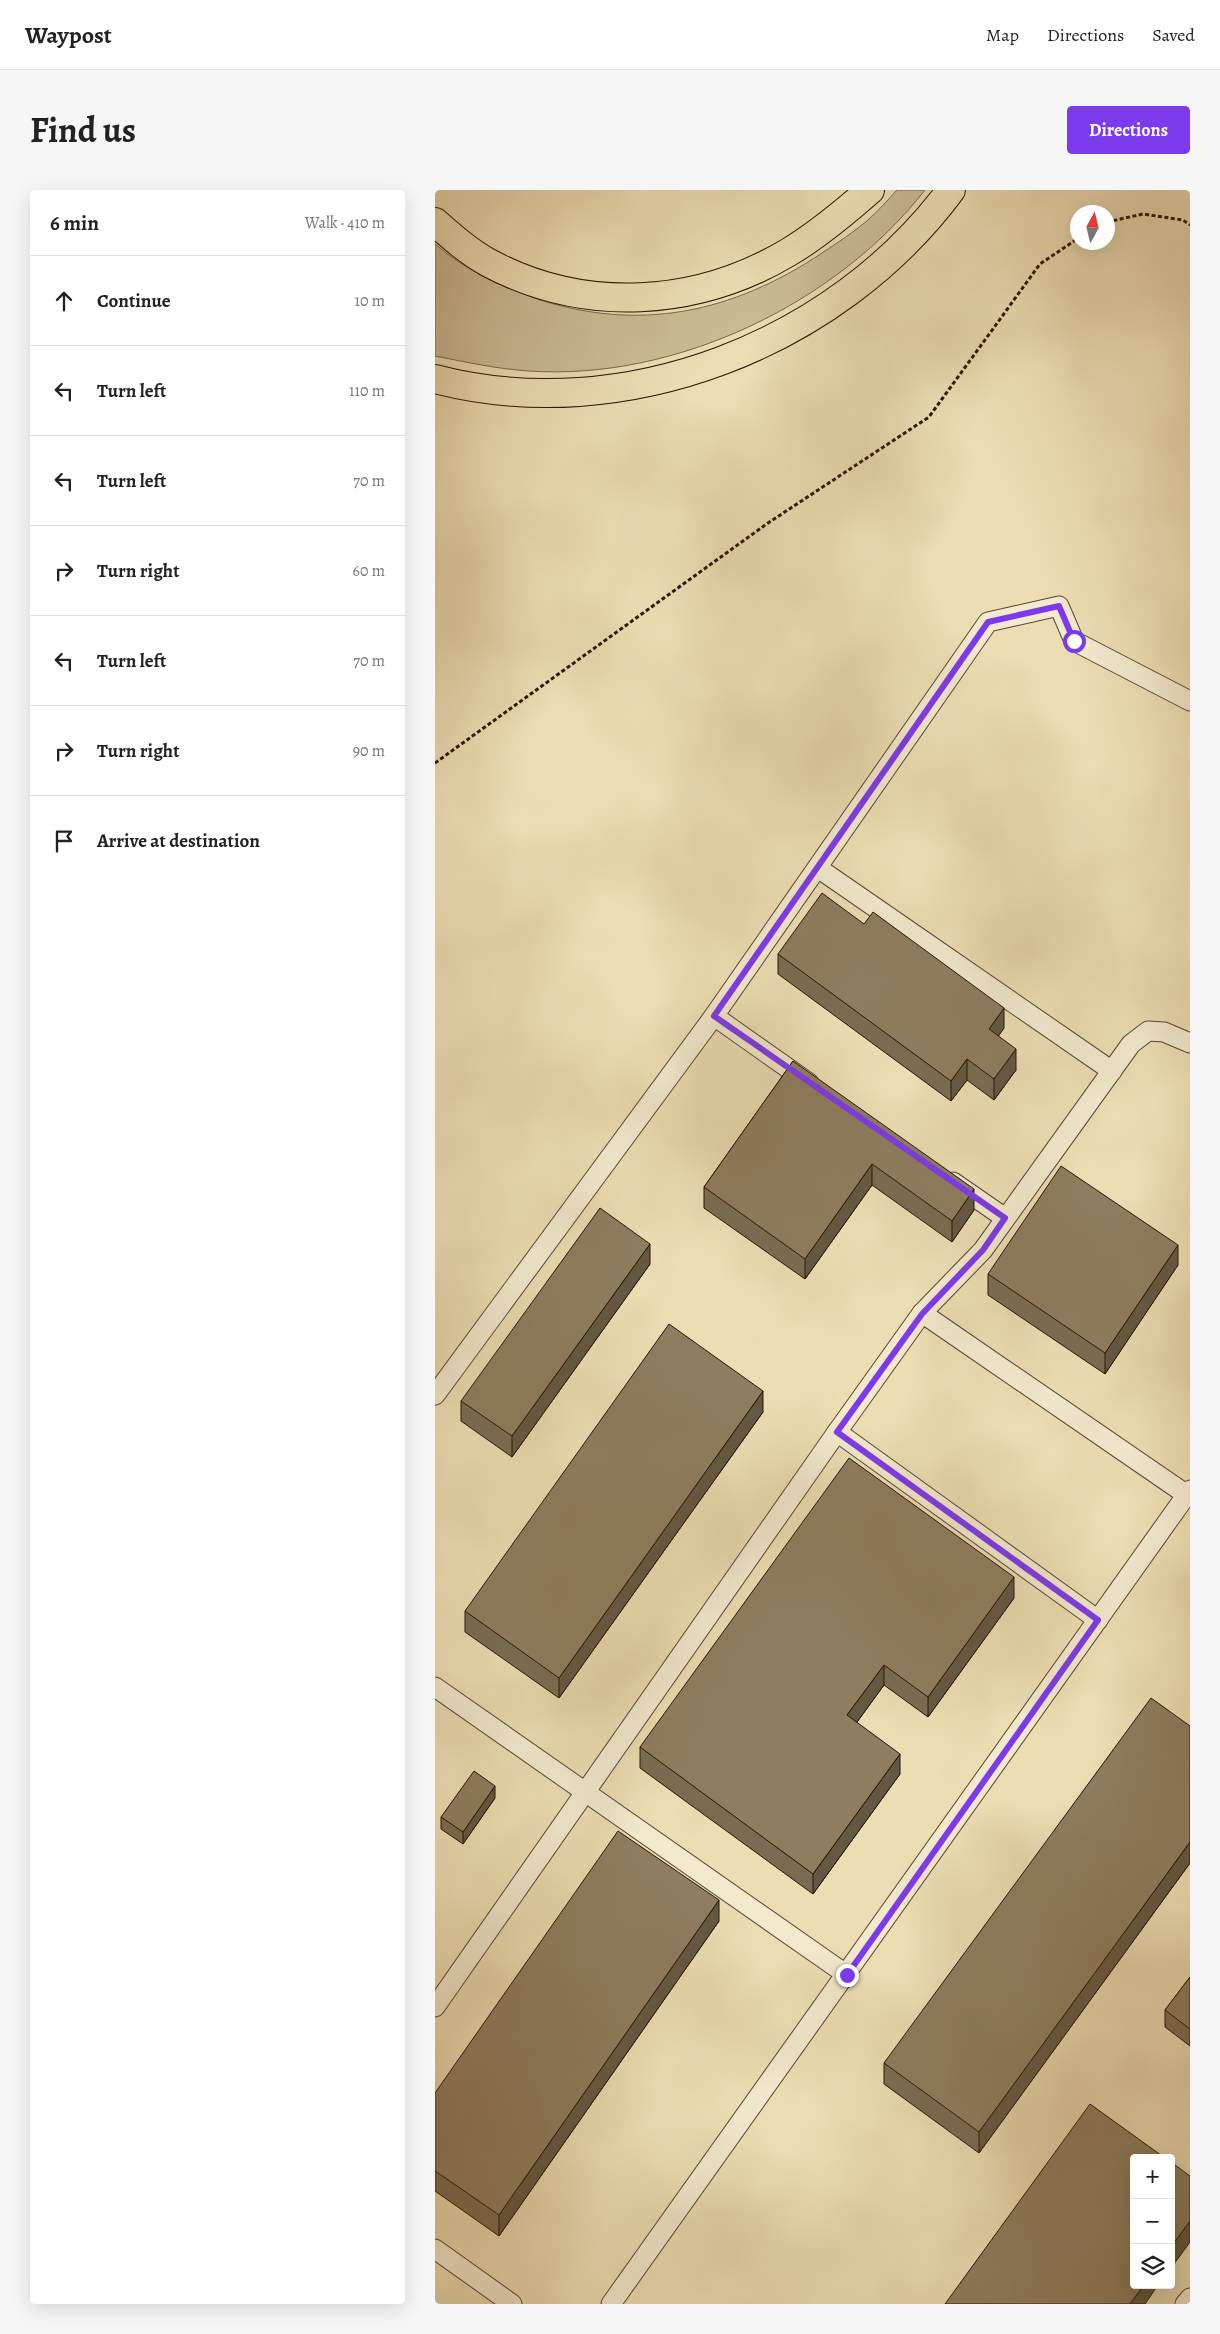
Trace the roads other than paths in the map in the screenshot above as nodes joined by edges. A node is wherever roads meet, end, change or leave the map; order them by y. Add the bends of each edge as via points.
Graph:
1 (870, 190) edge
2 (951, 190) edge
3 (435, 222) edge
4 (435, 378) edge
5 (1190, 701) edge
6 (818, 868) junction
7 (714, 1016) junction
8 (1190, 1043) edge
9 (1112, 1071) junction
10 (827, 1095) edge
11 (940, 1173) edge
12 (1005, 1218) junction
13 (922, 1314) junction
14 (435, 1395) edge
15 (837, 1432) junction
16 (1188, 1492) edge
17 (1098, 1620) junction
18 (435, 1687) edge
19 (585, 1791) junction
20 (847, 1975) junction
21 (435, 2007) edge
22 (435, 2249) edge
23 (1190, 2298) edge
24 (512, 2304) edge
25 (611, 2304) edge
26 (1185, 2304) edge

1 - 3 main road via 839,218 789,252 749,272 710,287 639,299 559,290 523,278 489,263
2 - 4 main road via 916,232 844,294 765,344 715,363 669,378 578,392 488,390
5 - 6 lane via 1074,641 1059,606 988,622
6 - 7 lane
6 - 9 lane
7 - 10 lane
7 - 14 lane
8 - 9 lane via 1164,1032 1148,1031 1131,1044
9 - 12 lane
11 - 12 lane
12 - 13 lane via 983,1250
13 - 15 lane
13 - 16 lane
15 - 17 lane
15 - 19 lane
16 - 17 lane
17 - 20 lane
18 - 19 lane
19 - 20 lane
19 - 21 lane
20 - 25 lane
22 - 24 lane
23 - 26 lane

